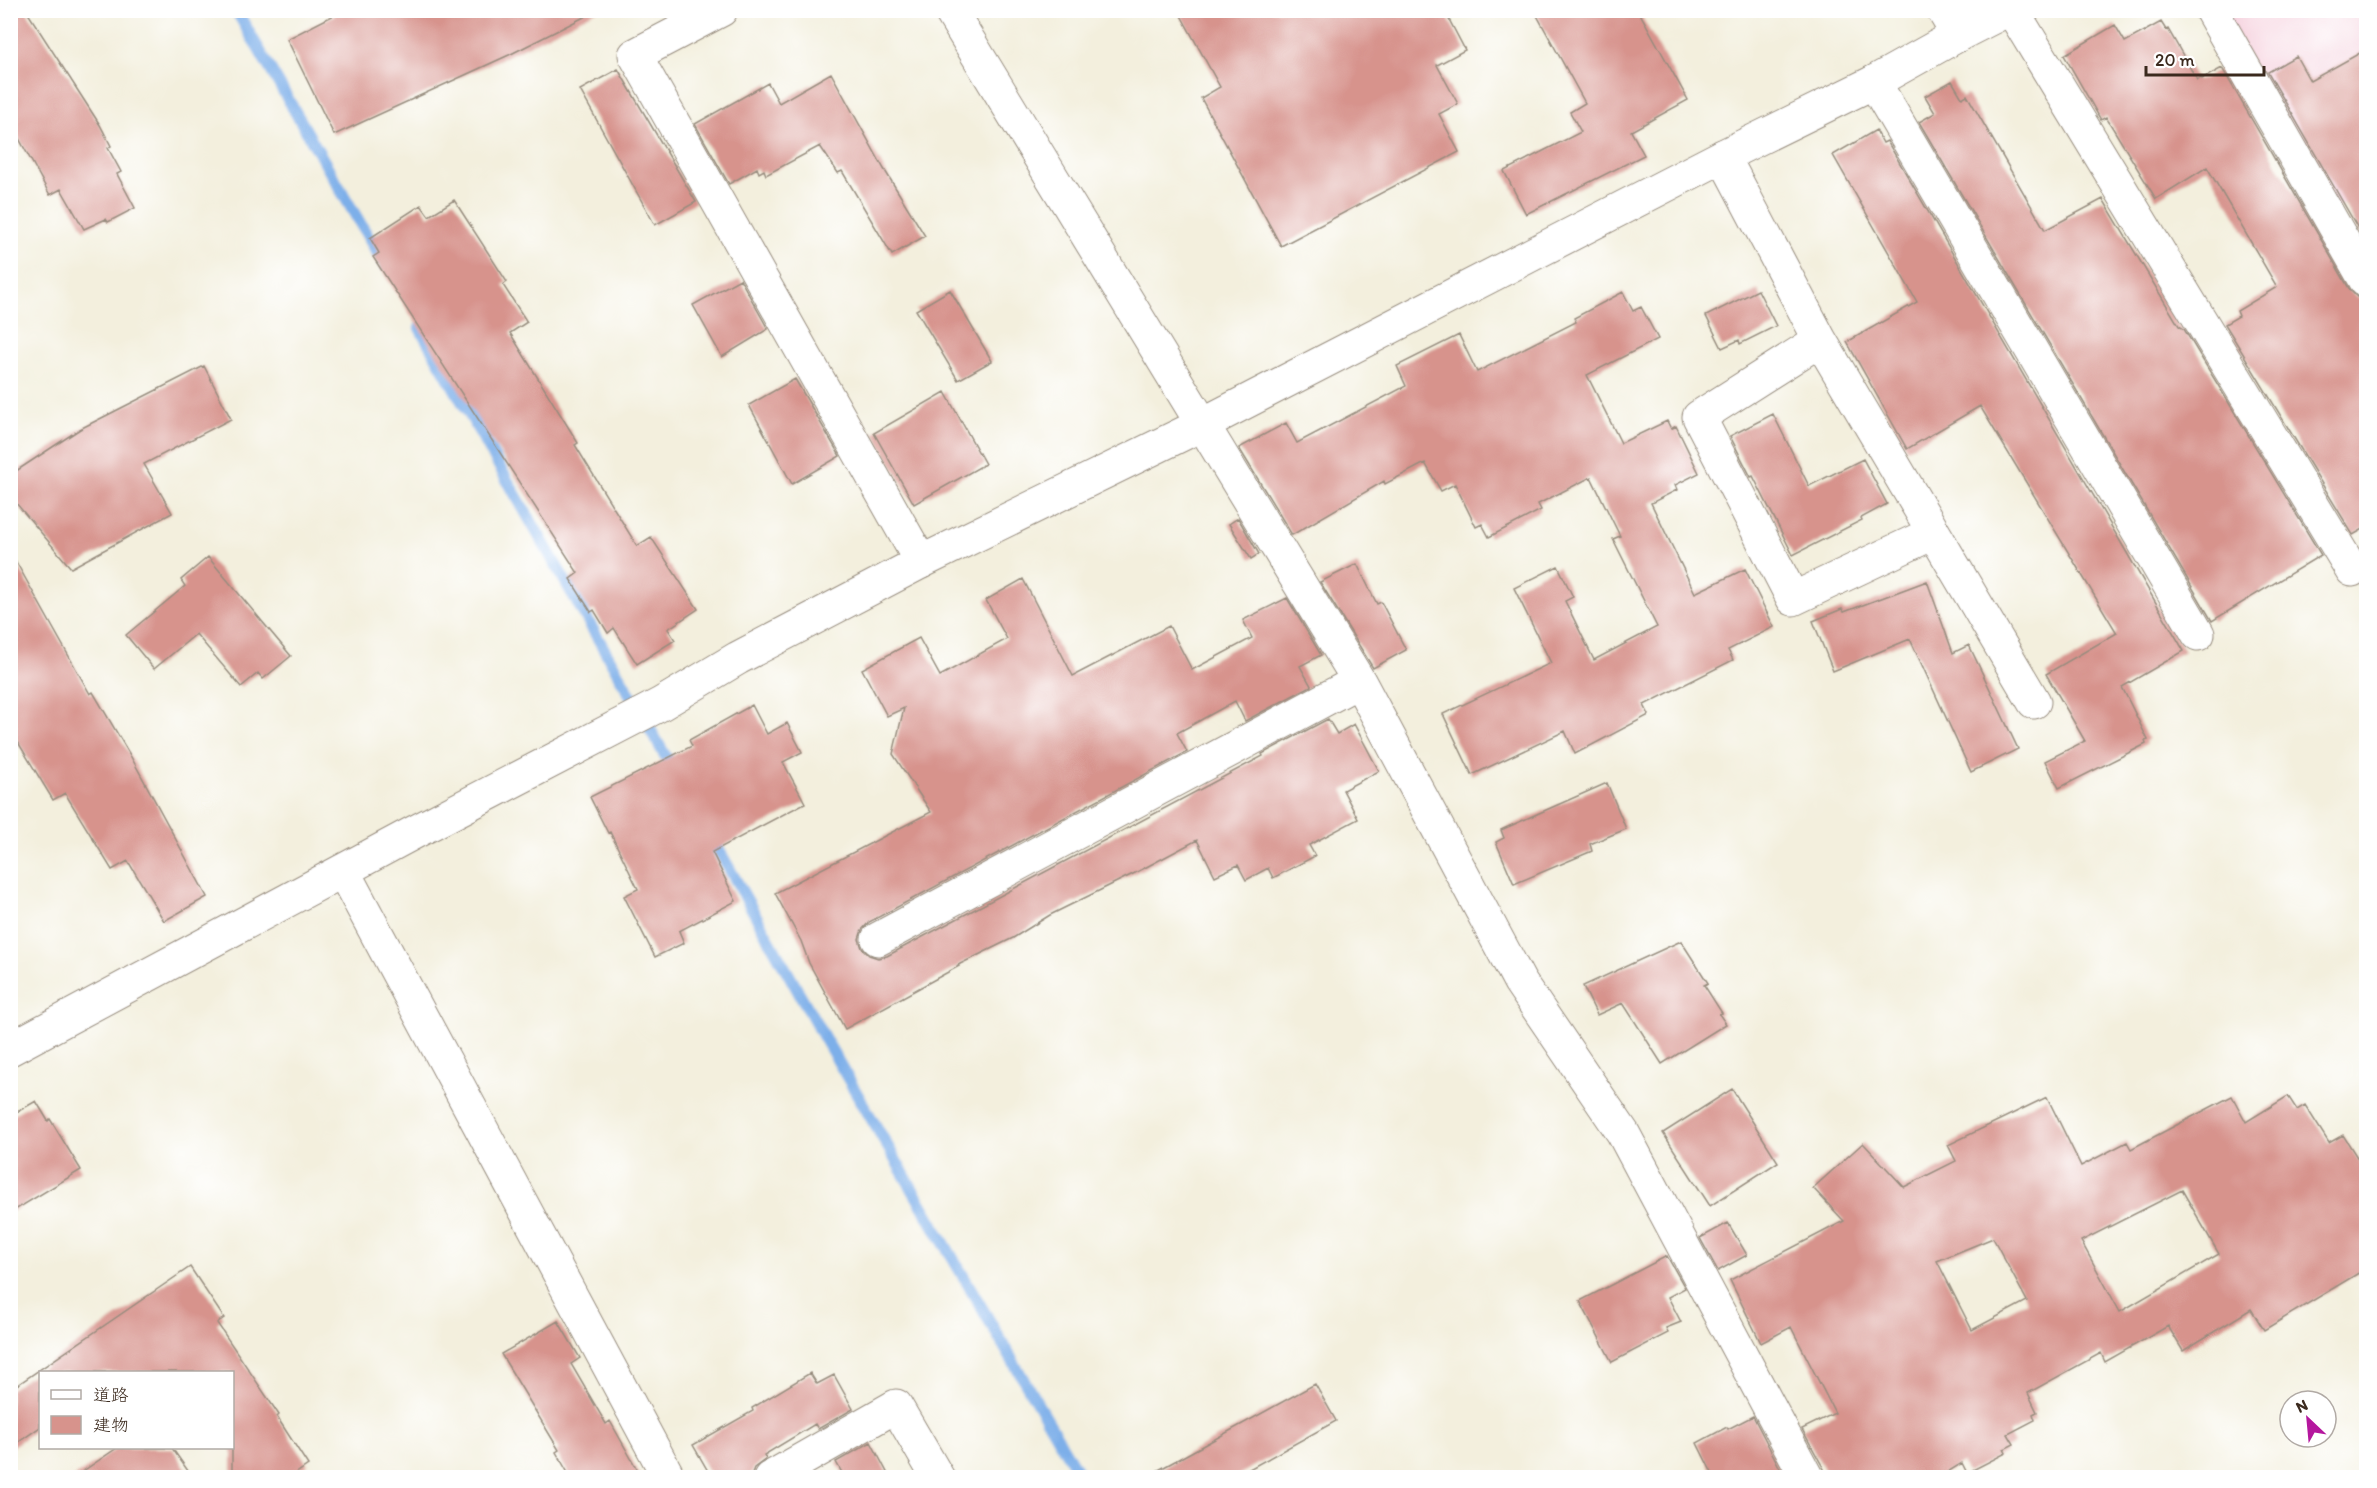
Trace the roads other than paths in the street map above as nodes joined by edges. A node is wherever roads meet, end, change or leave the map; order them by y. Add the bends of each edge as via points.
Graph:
1 (721, 10) edge
2 (951, 10) edge
3 (2007, 10) edge
4 (2012, 10) edge
5 (2211, 10) edge
6 (1951, 23) edge
7 (1874, 82) junction
8 (1723, 156) junction
9 (2367, 281) edge
10 (1820, 340) junction
11 (1201, 425) junction
12 (1933, 533) junction
13 (921, 562) junction
14 (2352, 570) dead end
15 (2198, 634) dead end
16 (1359, 681) junction
17 (2034, 702) dead end
18 (343, 871) junction
19 (878, 939) dead end
20 (10, 1049) edge
21 (669, 1478) edge
22 (770, 1478) edge
23 (938, 1478) edge
24 (1807, 1478) edge

1 - 13 street via 635,55
2 - 11 street
3 - 6 street
4 - 14 street
5 - 9 street
6 - 7 street
7 - 8 street
7 - 15 street
8 - 10 street
8 - 11 street
10 - 12 street
10 - 12 street via 1699,417 1793,599
11 - 13 street
11 - 16 street
12 - 17 street
13 - 18 street
16 - 19 street
16 - 24 street via 1521,982 1623,1133
18 - 20 street
18 - 21 street
22 - 23 street via 896,1406

